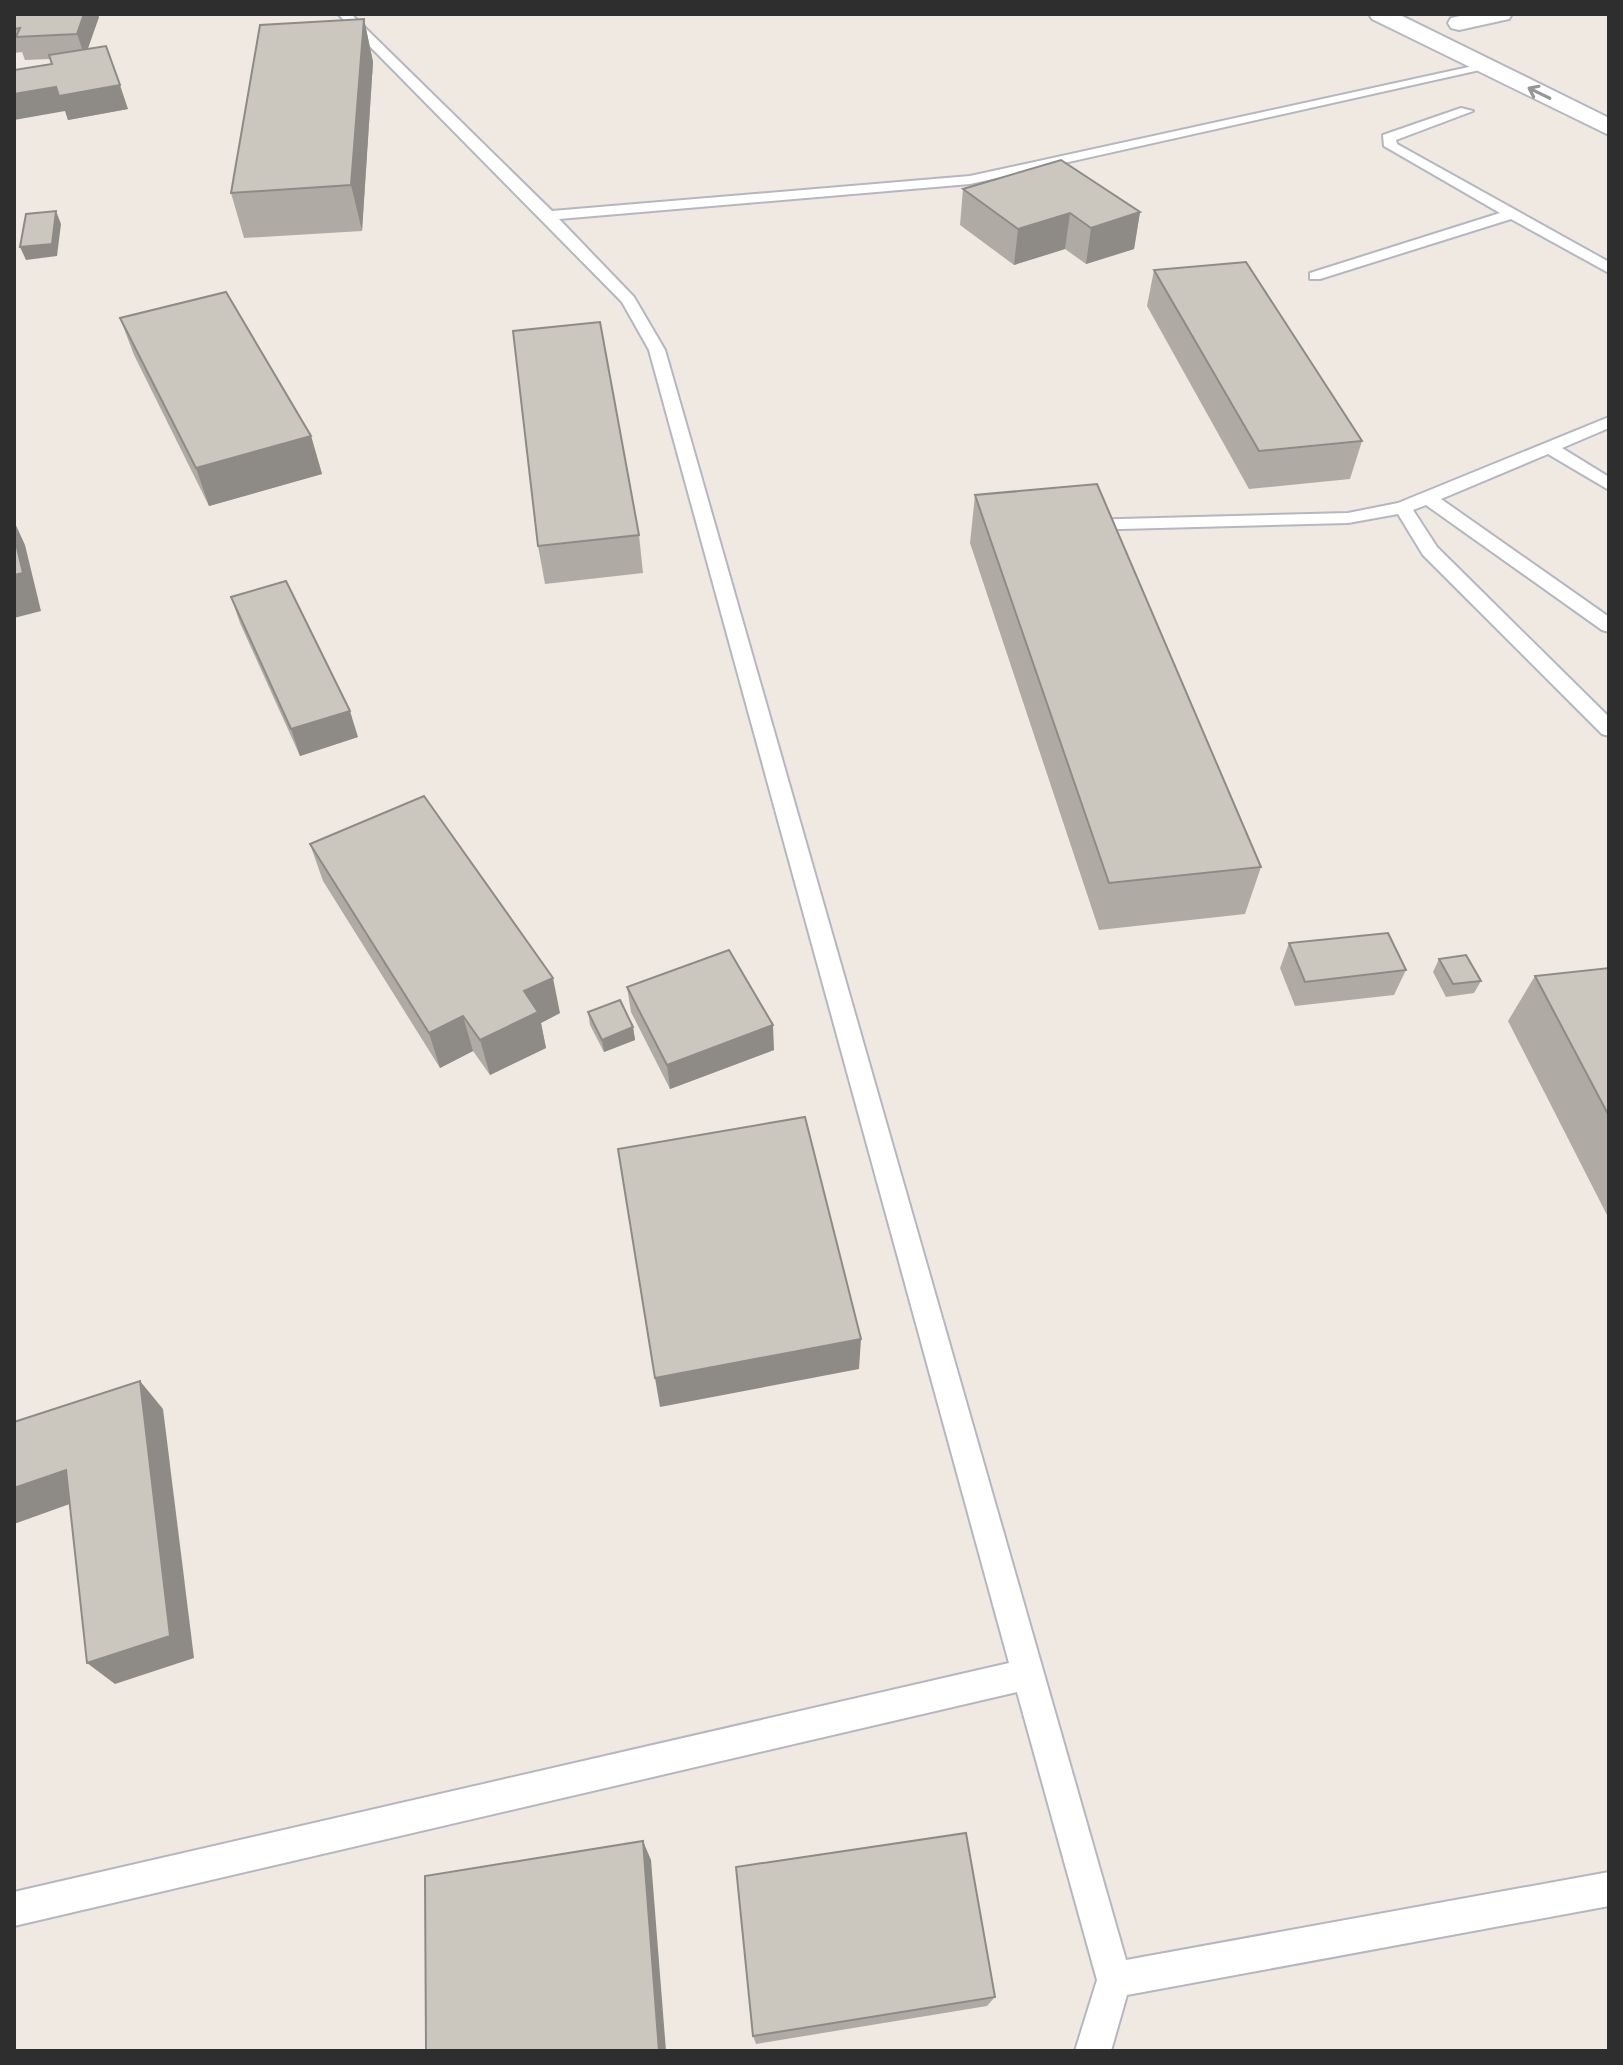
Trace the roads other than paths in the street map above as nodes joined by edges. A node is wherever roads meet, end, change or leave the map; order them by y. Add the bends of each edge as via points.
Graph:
1 (344, 14) edge
2 (1380, 14) edge
3 (1501, 14) edge
4 (1450, 18) edge
5 (1486, 37) dead end
6 (1487, 67) junction
7 (1466, 111) dead end
8 (1609, 128) edge
9 (1512, 214) junction
10 (549, 216) junction
11 (1609, 268) edge
12 (1315, 276) dead end
13 (1609, 422) edge
14 (1549, 447) junction
15 (1609, 485) edge
16 (1428, 498) junction
17 (1403, 508) junction
18 (1066, 525) edge
19 (1609, 626) edge
20 (1609, 729) edge
21 (1028, 1674) junction
22 (1609, 1889) edge
23 (14, 1909) edge
24 (1114, 1980) junction
25 (1093, 2051) edge

1 - 10 lane
2 - 6 main road
3 - 4 main road
4 - 5 main road
8 -> 6 main road
6 - 10 lane via 970,180
7 - 9 lane via 1388,138 1391,146
9 - 11 lane
9 - 12 lane
10 - 21 lane via 629,300 657,350
13 - 14 lane
14 - 15 lane
14 - 16 lane
16 - 17 lane
16 - 19 lane
17 - 18 lane via 1348,518
17 - 20 lane via 1430,551
21 - 23 lane
21 - 24 lane
22 - 24 lane
24 - 25 lane

